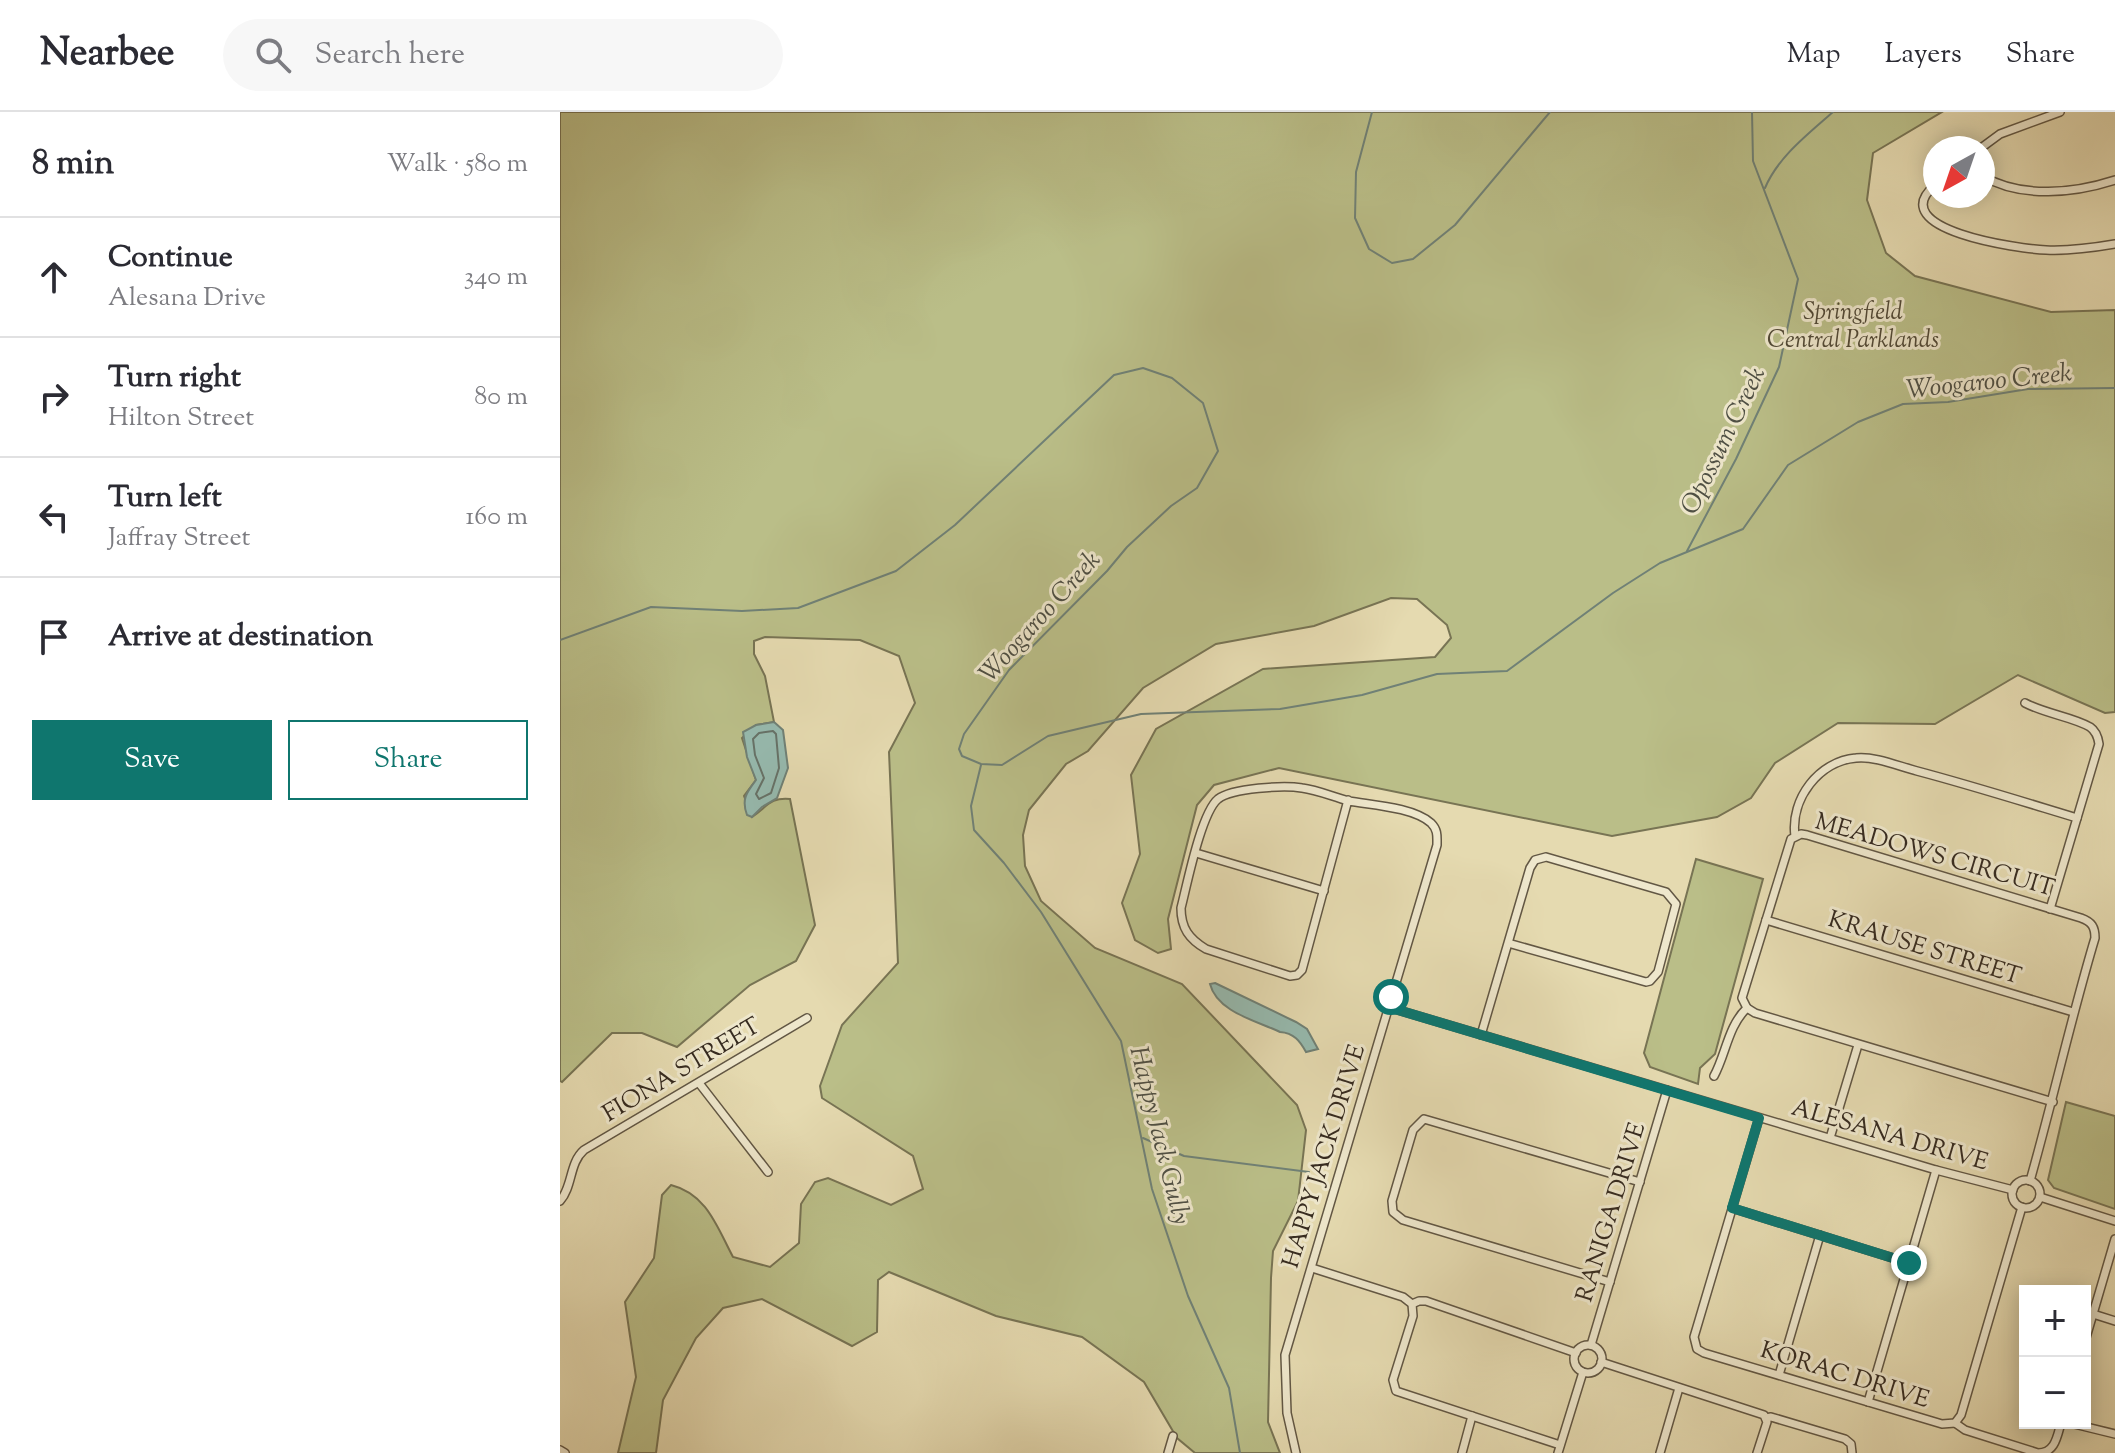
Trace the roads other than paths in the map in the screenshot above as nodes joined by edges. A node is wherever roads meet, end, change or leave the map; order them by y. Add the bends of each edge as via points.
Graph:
1 (2060, 112) edge
2 (1995, 138) edge
3 (2115, 180) edge
4 (1995, 181) edge
5 (1923, 199) edge
6 (2115, 244) edge
7 (2025, 703) dead end
8 (1348, 800) junction
9 (2077, 818) junction
10 (1795, 836) junction
11 (1196, 853) junction
12 (1324, 891) junction
13 (2050, 909) junction
14 (1766, 920) junction
15 (1508, 943) junction
16 (1388, 1007) junction
17 (1747, 1008) junction
18 (2073, 1012) junction
19 (807, 1018) dead end
20 (1481, 1035) junction
21 (1858, 1045) junction
22 (1714, 1076) dead end
23 (699, 1083) junction
24 (1667, 1090) junction
25 (2053, 1102) junction
26 (1759, 1118) junction
27 (1830, 1138) junction
28 (1936, 1170) junction
29 (768, 1172) dead end
30 (2030, 1181) junction
31 (1640, 1182) junction
32 (2013, 1190) junction
33 (2040, 1197) junction
34 (560, 1201) edge
35 (2022, 1207) junction
36 (1732, 1208) junction
37 (2115, 1221) edge
38 (1820, 1235) junction
39 (2115, 1239) edge
40 (1909, 1263) junction
41 (1312, 1268) junction
42 (1610, 1282) junction
43 (1412, 1304) junction
44 (2093, 1314) junction
45 (2091, 1321) edge
46 (2115, 1321) edge
47 (1591, 1345) junction
48 (1576, 1353) junction
49 (1601, 1362) junction
50 (1583, 1372) junction
51 (1779, 1375) junction
52 (1679, 1388) junction
53 (1868, 1402) junction
54 (1472, 1416) junction
55 (1766, 1418) junction
56 (1955, 1423) junction
57 (2091, 1428) edge
58 (2059, 1429) edge
59 (2115, 1434) edge
60 (1173, 1436) dead end
61 (1559, 1449) edge
62 (1168, 1453) edge
63 (1296, 1453) edge
64 (1462, 1453) edge
65 (1660, 1453) edge
66 (1757, 1453) edge
67 (1852, 1453) edge

1 - 2 street
3 - 4 street via 2069,191
5 - 6 street via 1921,209 1927,218 2006,247 2048,251
7 - 9 street via 2091,727 2098,735
8 - 11 street via 1300,787 1224,796 1206,816
8 - 12 street
8 - 16 street, HAPPY JACK DRIVE via 1422,817 1438,834
9 - 10 street via 1860,757 1824,768 1809,783 1793,826
9 - 13 street
10 - 13 street, MEADOWS CIRCUIT via 1807,835
10 - 14 street, MEADOWS CIRCUIT via 1787,845
11 - 12 street
11 - 12 street via 1181,908 1187,934 1206,949 1290,976 1302,970
13 - 18 street, MEADOWS CIRCUIT via 2090,921 2095,929
14 - 17 street, MEADOWS CIRCUIT via 1742,998
14 - 18 street, KRAUSE STREET
15 - 15 street via 1530,868 1541,857 1666,892 1676,904 1658,972 1646,982
15 - 20 street
16 - 20 street, ALESANA DRIVE
16 - 41 street, HAPPY JACK DRIVE
17 - 21 street
17 - 22 street via 1735,1022
18 - 25 street, MEADOWS CIRCUIT
19 - 23 street, FIONA STREET
20 - 24 street, ALESANA DRIVE
21 - 25 street
21 - 27 street
23 - 29 street
23 - 34 street, FIONA STREET via 581,1152
24 - 26 street, ALESANA DRIVE
24 - 31 street, RANIGA DRIVE
25 - 30 street, MEADOWS CIRCUIT
26 - 27 street, ALESANA DRIVE
26 - 36 street
27 - 28 street, ALESANA DRIVE
28 - 32 street, ALESANA DRIVE
28 - 40 street
30 - 32 street via 2021,1181
30 - 33 street
31 - 42 street, RANIGA DRIVE
31 - 42 street via 1429,1119 1413,1130 1391,1207 1394,1215
32 - 35 street via 2015,1203
33 - 35 street via 2035,1205
33 - 37 street
35 - 56 street, KORAC DRIVE
36 - 38 street
36 - 51 street, KORAC DRIVE via 1694,1343 1704,1353
38 - 40 street
38 - 51 street
39 - 44 street
40 - 53 street
41 - 43 street
41 - 63 street, HAPPY JACK DRIVE via 1285,1355 1287,1413
42 - 47 street, RANIGA DRIVE
43 - 48 street via 1426,1301
43 - 54 street via 1393,1387
44 - 45 street
44 - 46 street
47 - 48 street
47 - 49 street via 1601,1353
48 - 50 street via 1575,1362
49 - 50 street via 1593,1372
49 - 52 street
50 - 61 street
51 - 53 street, KORAC DRIVE
52 - 55 street
52 - 65 street
53 - 56 street, KORAC DRIVE via 1942,1424
54 - 61 street
54 - 64 street
55 - 66 street
55 - 67 street via 1845,1439
56 - 58 street via 2038,1453 2052,1448
57 - 59 street
60 - 62 street

